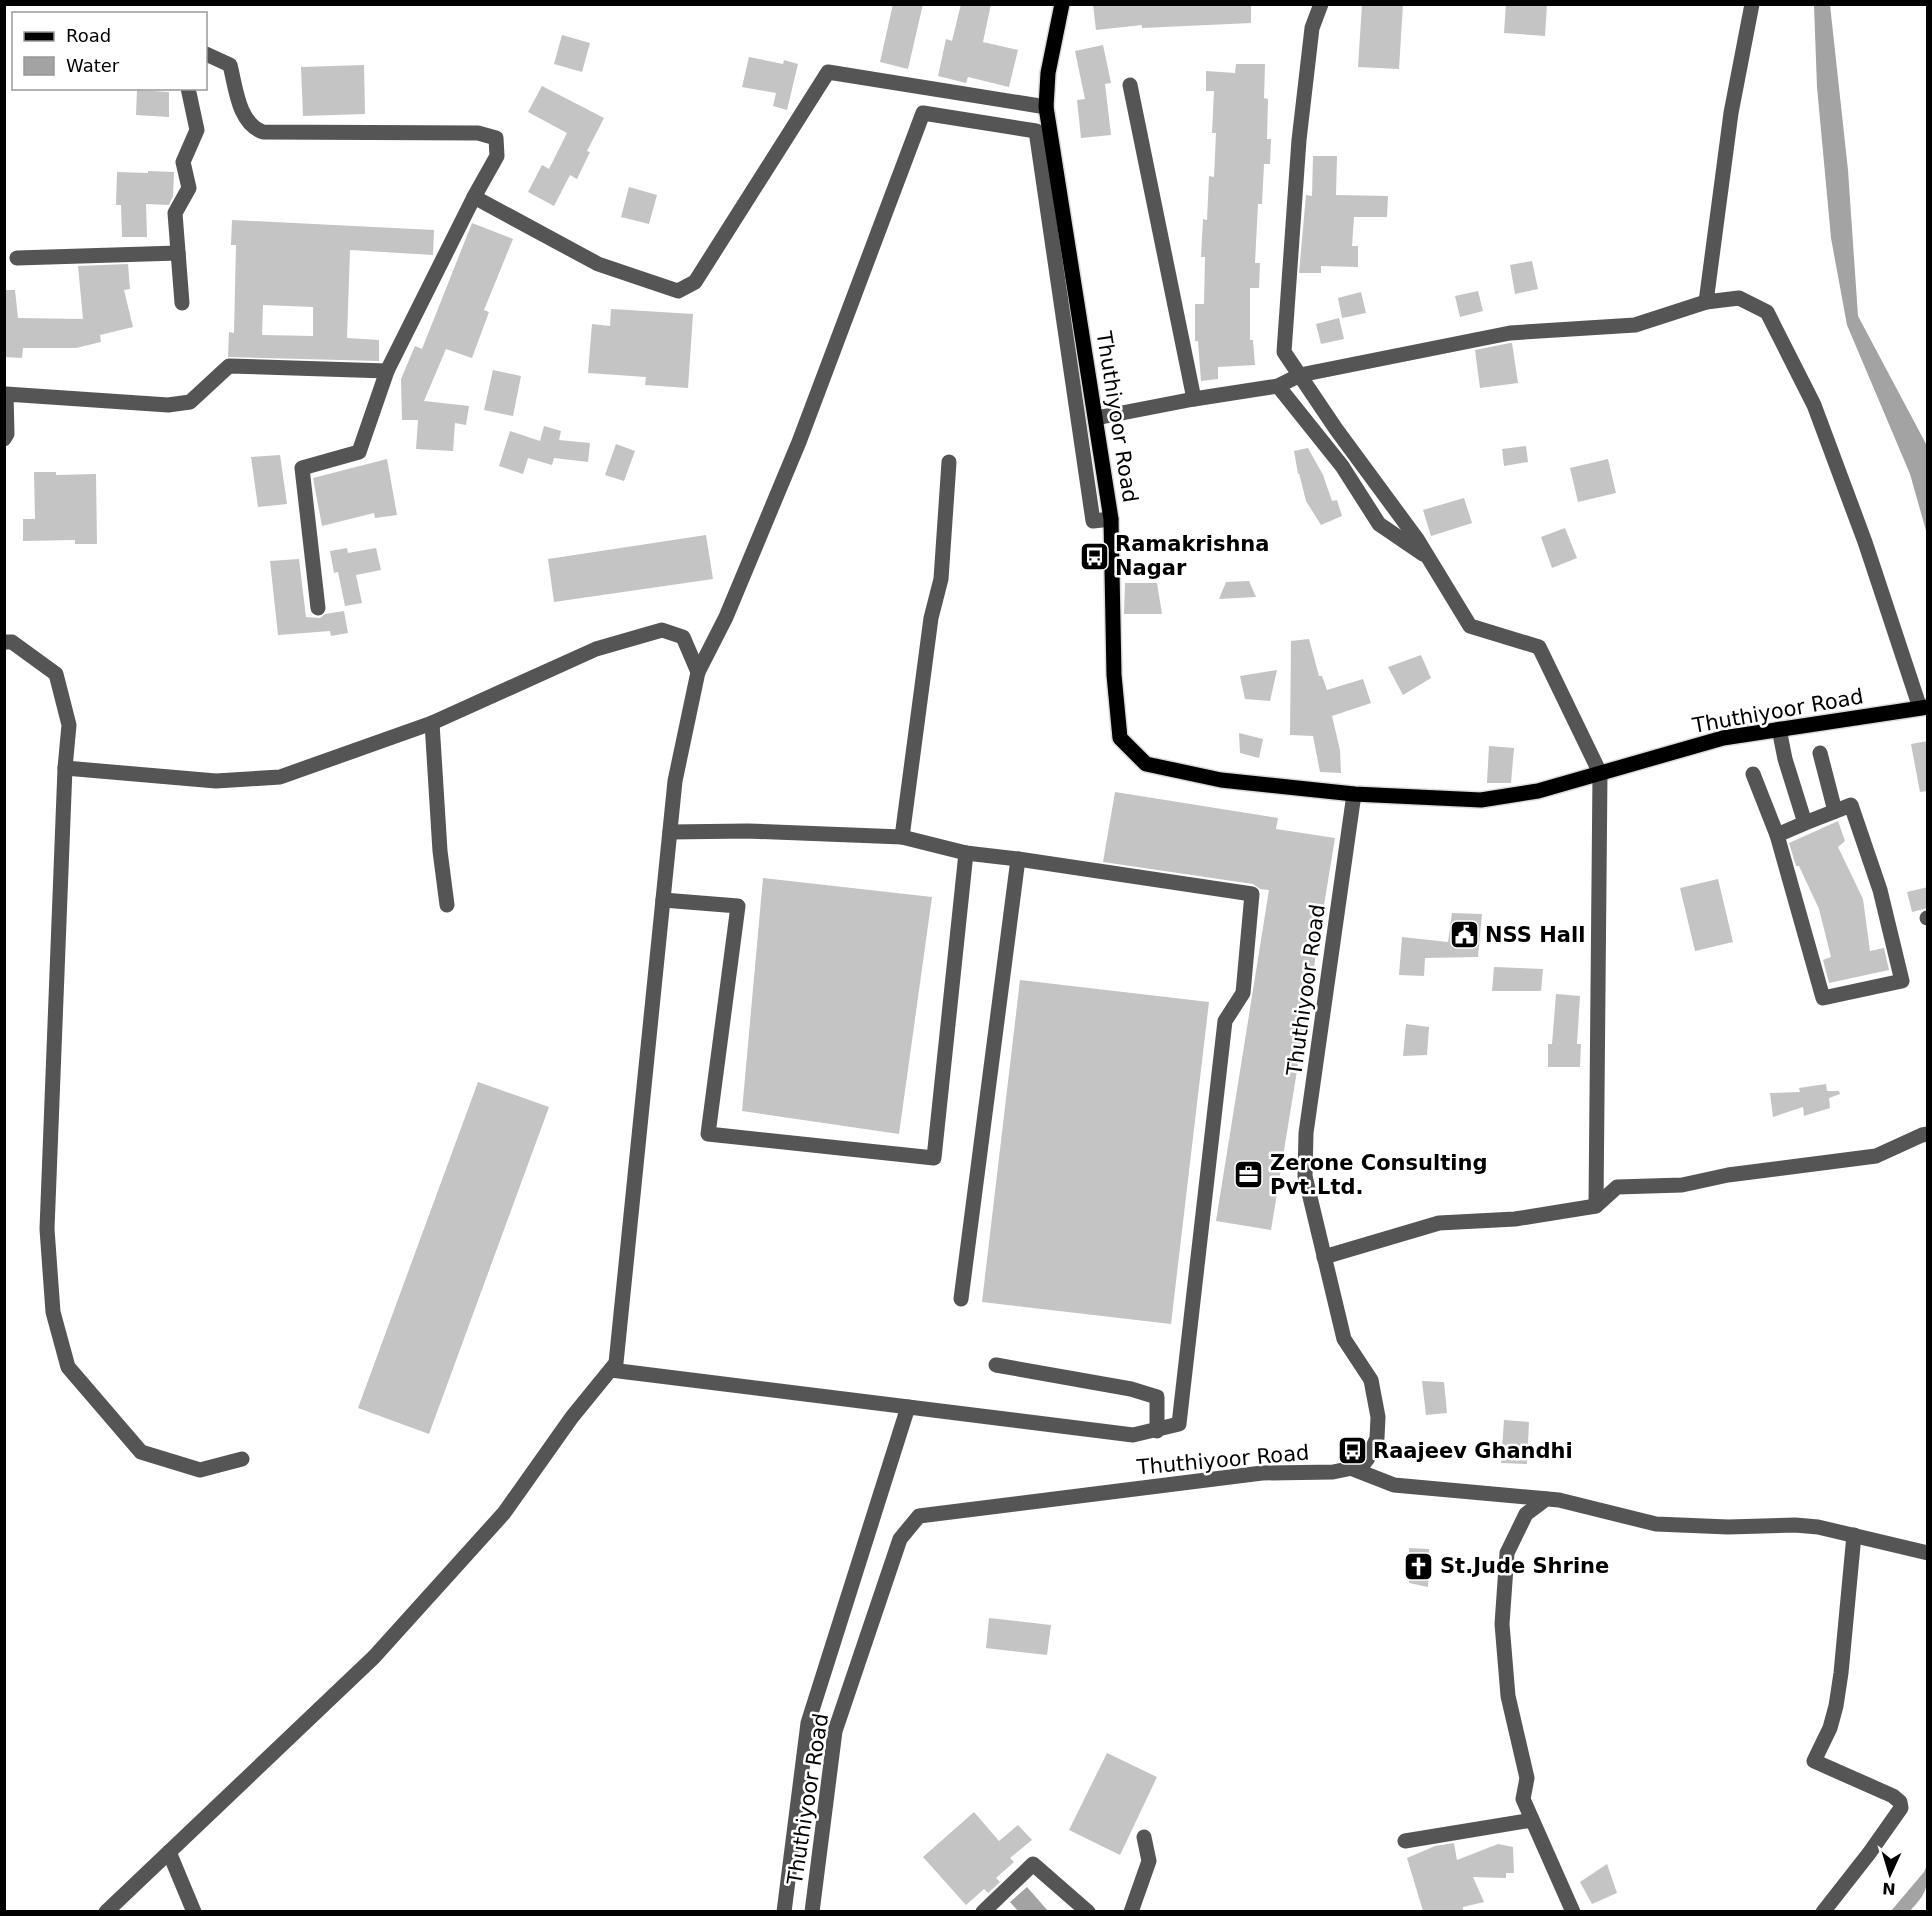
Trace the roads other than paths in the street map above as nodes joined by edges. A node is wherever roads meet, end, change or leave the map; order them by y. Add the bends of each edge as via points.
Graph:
1 (1062, 4) edge
2 (1321, 4) edge
3 (1752, 4) edge
4 (207, 54) edge
5 (1130, 85) dead end
6 (188, 90) edge
7 (1046, 107) junction
8 (474, 197) junction
9 (178, 253) junction
10 (17, 258) dead end
11 (1706, 302) junction
12 (182, 303) dead end
13 (387, 371) junction
14 (1300, 375) junction
15 (1278, 386) junction
16 (1194, 399) junction
17 (1096, 418) junction
18 (4, 440) edge
19 (949, 462) dead end
20 (1111, 519) junction
21 (1431, 560) junction
22 (318, 608) dead end
23 (4, 642) edge
24 (698, 672) junction
25 (1924, 707) edge
26 (432, 723) junction
27 (1779, 729) junction
28 (1820, 753) dead end
29 (65, 768) junction
30 (1600, 773) junction
31 (1753, 774) dead end
32 (1354, 794) junction
33 (1835, 811) junction
34 (1805, 823) junction
35 (670, 832) junction
36 (1777, 836) junction
37 (902, 837) junction
38 (966, 853) junction
39 (1018, 859) junction
40 (663, 900) junction
41 (447, 904) dead end
42 (1928, 1134) edge
43 (1596, 1206) junction
44 (1324, 1257) junction
45 (961, 1299) dead end
46 (996, 1365) dead end
47 (611, 1370) junction
48 (908, 1407) junction
49 (1157, 1431) junction
50 (242, 1459) dead end
51 (1353, 1469) junction
52 (1546, 1499) junction
53 (1854, 1535) junction
54 (1928, 1553) edge
55 (1533, 1820) junction
56 (1144, 1837) dead end
57 (1405, 1841) dead end
58 (169, 1852) junction
59 (106, 1911) edge
60 (194, 1911) edge
61 (784, 1911) edge
62 (812, 1911) edge
63 (983, 1911) edge
64 (1089, 1911) edge
65 (1131, 1911) edge
66 (1574, 1911) edge
67 (1823, 1911) edge

1 - 7 main road, Thuthiyoor Road via 1048,73
2 - 14 street via 1312,28 1299,140 1284,352
3 - 11 street via 1731,112
4 - 8 street via 230,65 242,110 252,128 263,132 478,134 496,138 497,156
5 - 16 street
6 - 9 street via 196,130 183,162 189,188 175,213
7 - 8 street via 828,72 695,282 678,291 598,264
7 - 17 main road, Thuthiyoor Road
8 - 13 street
9 - 10 street
9 - 12 street
11 - 14 street via 1635,325 1510,333
11 - 25 street via 1739,298 1767,312 1814,405
13 - 18 street via 229,366 190,402 168,405 6,394
13 - 22 street via 359,452 302,468
14 - 15 street
14 - 21 street
15 - 16 street
15 - 21 street via 1342,466 1379,524
16 - 17 street
17 - 20 main road, Thuthiyoor Road
19 - 37 street via 941,579 931,618
20 - 24 street via 1093,521 1036,131 923,113 799,442 726,617
20 - 32 main road, Thuthiyoor Road via 1114,675 1120,738 1146,764 1221,780
21 - 30 street via 1470,626 1539,647
23 - 29 street via 12,642 56,674 69,724
24 - 26 street via 683,637 662,630 596,649
24 - 35 street via 675,781
25 - 27 main road, Thuthiyoor Road
26 - 29 street via 280,777 216,781
26 - 41 street
27 - 30 main road, Thuthiyoor Road via 1723,738
27 - 34 street
28 - 33 street
29 - 50 street via 47,1229 53,1312 68,1367 141,1452 200,1470
30 - 32 main road, Thuthiyoor Road via 1538,791 1481,800
30 - 43 street
31 - 36 street
32 - 44 street, Thuthiyoor Road via 1306,1133 1305,1176
33 - 34 street
33 - 36 street via 1851,805 1880,890 1902,981 1823,998
34 - 36 street
35 - 37 street
35 - 40 street
37 - 38 street
38 - 39 street
38 - 40 street via 934,1158 708,1134 738,906
39 - 45 street
39 - 49 street via 1252,894 1243,993 1225,1022 1179,1424
40 - 47 street via 616,1363
42 - 43 street via 1876,1156 1728,1175 1682,1185 1617,1187
43 - 44 street via 1515,1219 1439,1223
44 - 51 street, Thuthiyoor Road via 1344,1339 1371,1380 1378,1417 1377,1438 1368,1458
46 - 49 street via 1156,1397
47 - 48 street
47 - 58 street via 504,1513 374,1657
48 - 49 street via 1133,1435
48 - 61 street via 808,1723
51 - 52 street via 1394,1485
51 - 62 street, Thuthiyoor Road via 1262,1473 919,1516 900,1539 836,1731
52 - 53 street via 1656,1524 1795,1525
52 - 55 street via 1526,1514 1508,1553 1502,1624 1508,1696 1527,1778 1523,1799
53 - 54 street
53 - 67 street via 1836,1706 1814,1761 1893,1796 1901,1808
55 - 57 street
55 - 66 street
56 - 65 street via 1149,1861
58 - 59 street
58 - 60 street
63 - 64 street via 1033,1864

